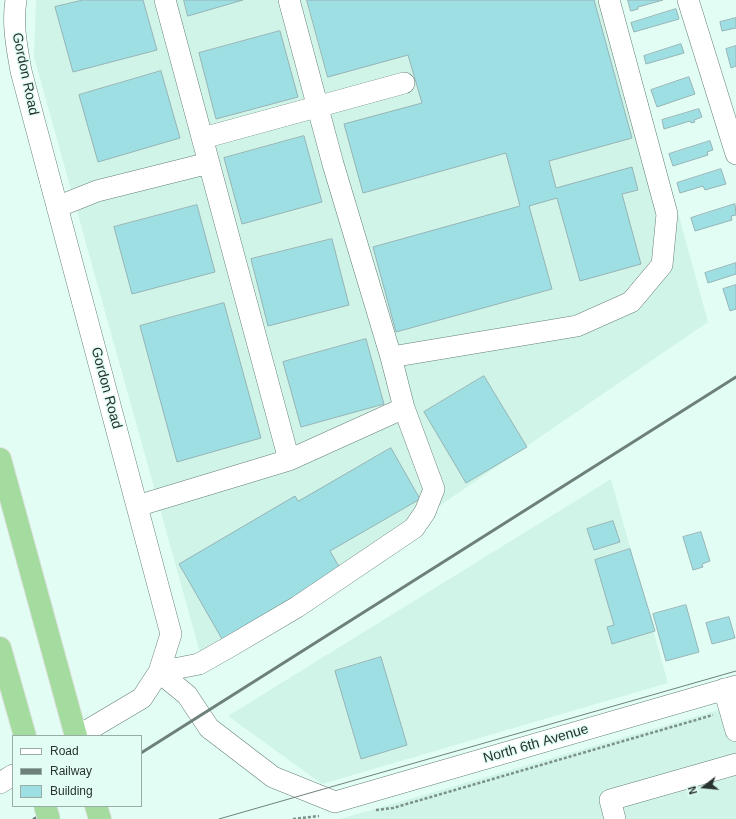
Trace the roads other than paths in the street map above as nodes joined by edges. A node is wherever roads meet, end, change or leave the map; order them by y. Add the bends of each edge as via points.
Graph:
1 (16, 0) edge
2 (165, 0) edge
3 (290, 0) edge
4 (609, 0) edge
5 (688, 0) edge
6 (404, 83) dead end
7 (318, 107) junction
8 (203, 138) junction
9 (736, 154) edge
10 (209, 163) junction
11 (57, 207) junction
12 (391, 357) junction
13 (404, 408) junction
14 (0, 459) edge
15 (289, 460) junction
16 (137, 506) junction
17 (2, 657) edge
18 (159, 672) junction
19 (730, 688) edge
20 (736, 730) edge
21 (25, 735) edge
22 (77, 735) edge
23 (79, 735) edge
24 (736, 764) edge
25 (12, 776) edge
26 (0, 783) edge
27 (45, 807) edge
28 (96, 807) edge
29 (49, 819) edge
30 (100, 819) edge
31 (615, 819) edge

1 - 11 street, Gordon Road via 15,38 21,71
2 - 8 street
3 - 7 street
4 - 12 street via 667,214 662,265 631,302 577,326
5 - 9 street
6 - 7 street
7 - 8 street
7 - 12 street
8 - 10 street
10 - 11 street via 97,191
10 - 15 street
11 - 16 street, Gordon Road
12 - 13 street
13 - 15 street
13 - 18 street via 434,489 425,512 414,528 297,607 199,664
14 - 22 highway
15 - 16 street
16 - 18 street, Gordon Road via 171,634
17 - 21 highway
18 - 19 street, North 6th Avenue via 187,695 210,728 273,777 335,802
18 - 23 street, Gordon Road via 142,698
19 - 20 street
24 - 31 street via 610,800
25 - 26 street
27 - 29 highway, bridge
28 - 30 highway

